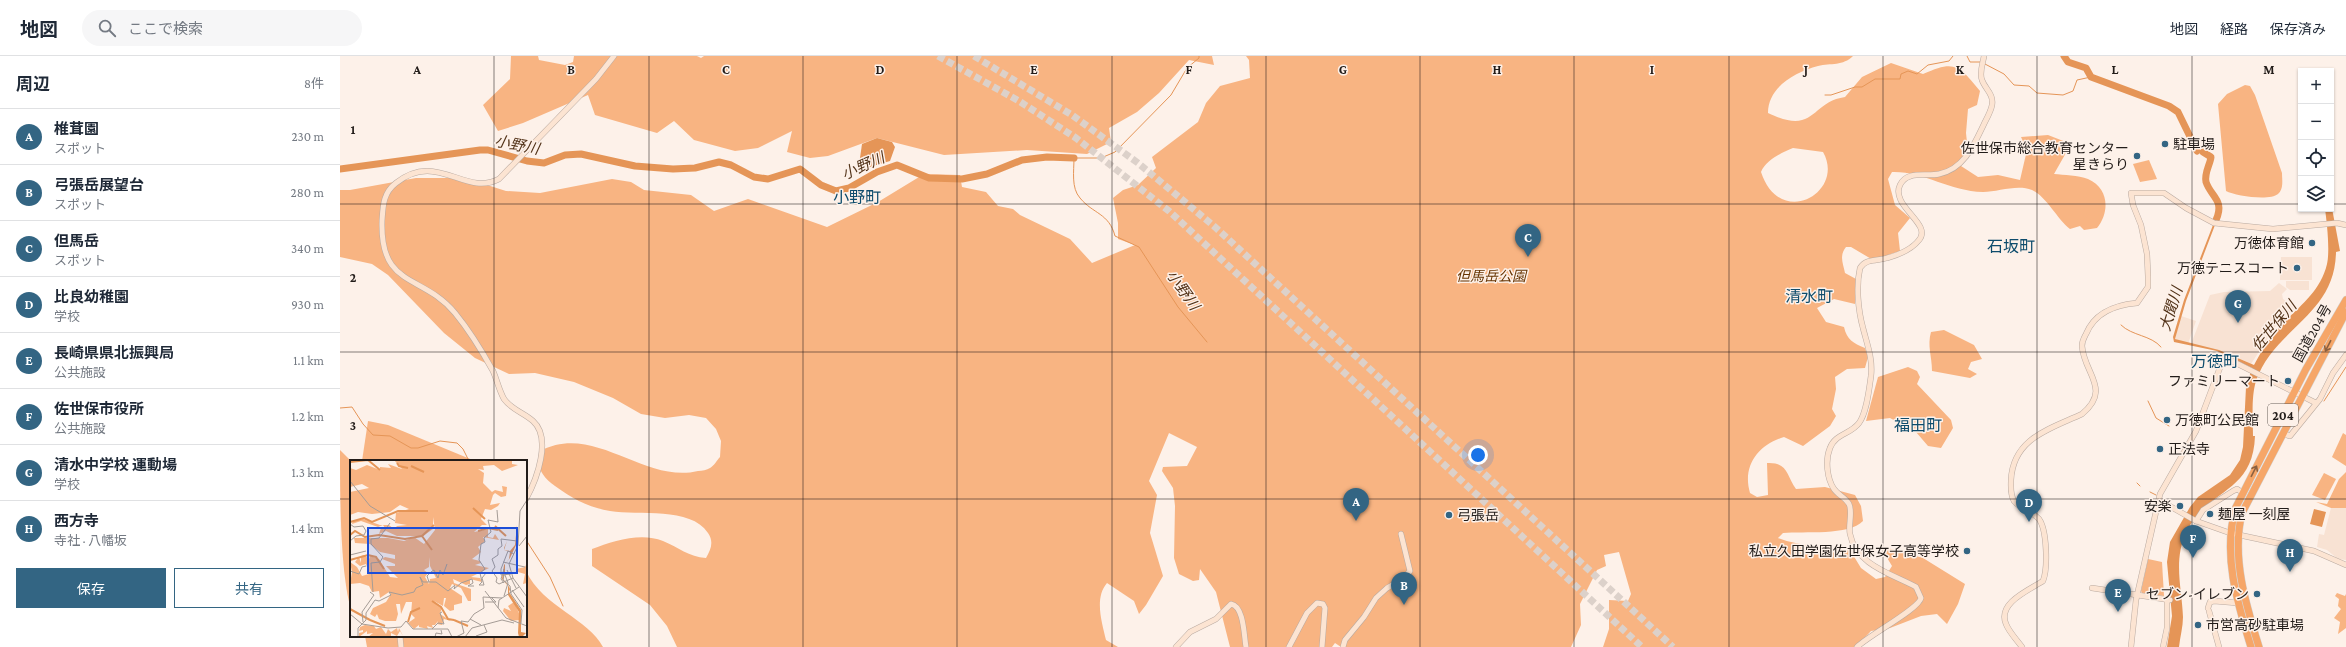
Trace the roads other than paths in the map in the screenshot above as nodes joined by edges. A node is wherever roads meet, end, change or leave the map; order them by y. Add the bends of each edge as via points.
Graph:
1 (614, 56) edge
2 (1984, 56) edge
3 (2346, 225) edge
4 (2346, 300) edge
5 (2346, 312) edge
6 (2346, 355) edge
7 (2295, 393) junction
8 (2302, 396) junction
9 (2316, 403) junction
10 (2283, 434) junction
11 (2243, 492) junction
12 (527, 496) edge
13 (2159, 500) junction
14 (2195, 520) junction
15 (2230, 533) junction
16 (1401, 534) dead end
17 (2241, 536) junction
18 (2346, 565) edge
19 (2092, 588) dead end
20 (2137, 596) junction
21 (2238, 603) junction
22 (400, 637) edge
23 (401, 647) edge
24 (1176, 647) edge
25 (1246, 647) edge
26 (1289, 647) edge
27 (1322, 647) edge
28 (1343, 647) edge
29 (1857, 647) edge
30 (2022, 647) edge
31 (2131, 647) edge
32 (2163, 647) edge
33 (2219, 647) edge
34 (2251, 647) edge
35 (2259, 647) edge

1 - 12 street via 596,79 499,179 482,184 438,171 422,171 407,175 396,183 386,194 383,205 381,241 384,253 395,270 455,312 487,361 508,403 538,426 543,448
2 - 29 street via 1982,80 1992,96 1992,106 1968,156 1950,170 1939,174 1912,175 1900,185 1899,199 1920,227 1920,239 1913,246 1890,257 1866,262 1860,268 1860,315 1871,357 1871,376 1864,412 1859,423 1835,439 1829,448 1827,463 1830,481 1834,490 1845,498 1850,506 1850,535 1862,557 1916,587 1921,598 1916,607 1877,631
3 - 30 street via 2273,228 2214,223 2164,193 2131,193 2147,254 2148,287 2137,303 2103,312 2082,340 2082,348 2096,382 2096,391 2088,409 2031,439 2015,459 2012,468 2011,493 2014,500 2038,518 2044,532 2045,547 2046,570 2043,581 2015,598 2005,612 2005,622
4 - 7 highway, 国道204号 / 204
5 -> 8 highway, 国道204号 / 204
6 - 9 street
7 - 8 street
11 -> 7 highway, 国道204号 / 204
7 - 13 street via 2224,357 2196,431
8 - 9 street
8 - 10 highway, 国道204号 / 204
9 - 10 street via 2290,436
10 - 17 highway, 国道204号 / 204 via 2242,513
11 - 14 street via 2238,489 2233,491 2203,510
11 - 15 highway, 国道204号 / 204 via 2236,507
13 - 14 street
13 - 20 street
14 - 15 street
15 - 17 street
15 - 21 highway, 国道204号 / 204 via 2232,576
16 - 28 street via 1410,571 1376,598 1344,640
17 - 18 street via 2314,551
17 - 35 highway, 国道204号 / 204 via 2240,576
19 - 20 street
20 - 31 street
20 - 32 street via 2168,600
21 - 33 street via 2210,602 2209,610
21 - 34 highway, 国道204号
22 - 23 street
24 - 25 street via 1190,632 1216,619 1231,604 1240,611
26 - 27 street via 1307,613 1317,603 1325,608

